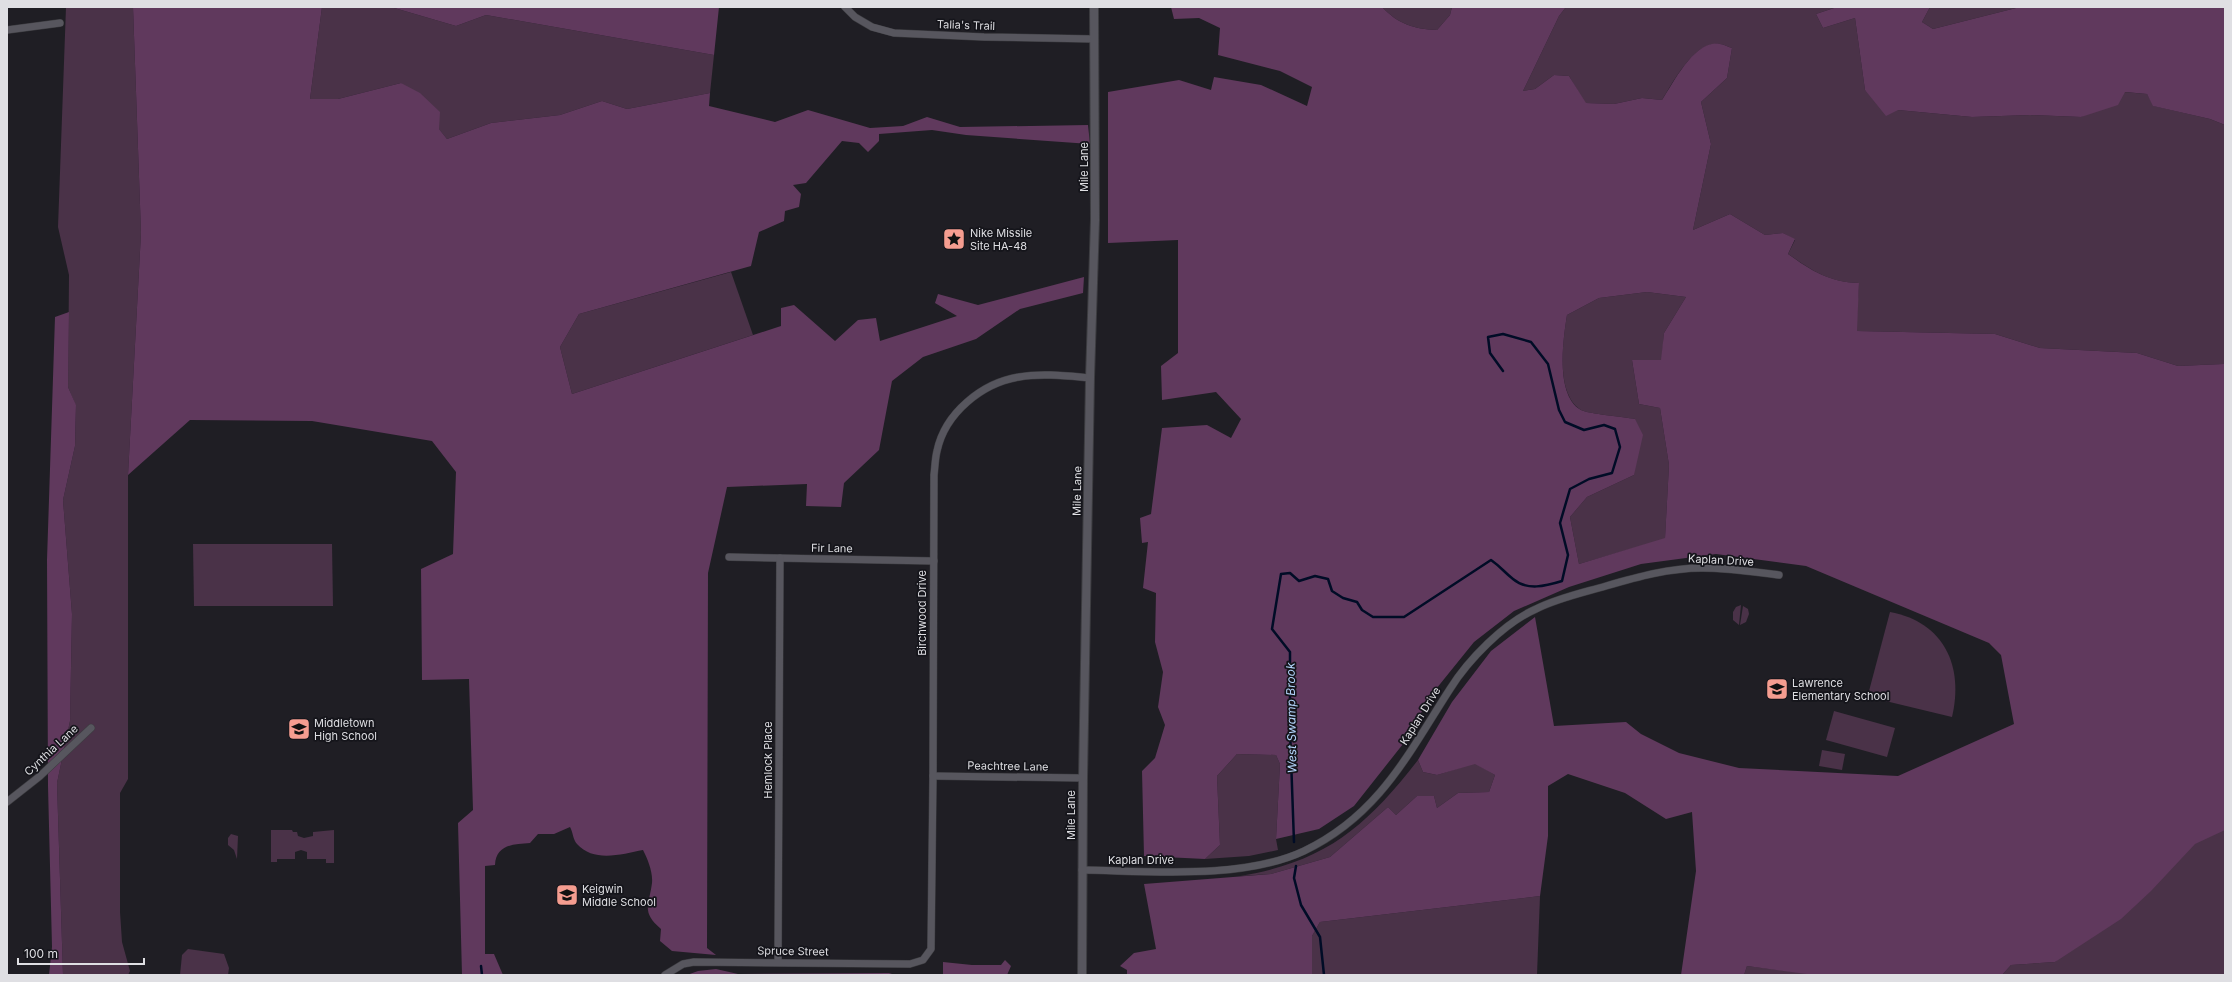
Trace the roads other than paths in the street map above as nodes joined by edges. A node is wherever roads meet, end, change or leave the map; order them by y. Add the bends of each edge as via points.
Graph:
1 (844, 7) edge
2 (1094, 7) edge
3 (60, 23) dead end
4 (7, 30) edge
5 (1094, 39) junction
6 (1090, 378) junction
7 (729, 557) dead end
8 (780, 558) junction
9 (934, 561) junction
10 (1779, 575) dead end
11 (91, 728) dead end
12 (933, 776) junction
13 (1083, 778) junction
14 (7, 802) edge
15 (1082, 870) junction
16 (924, 960) joint
17 (778, 962) junction
18 (664, 975) edge
19 (1082, 975) edge

1 - 5 street, Talia's Trail via 872,27 894,33
2 - 5 street, Mile Lane
3 - 4 street
5 - 6 street, Mile Lane via 1095,220
6 - 9 street, Birchwood Drive via 1020,376 1001,381 966,402 944,431 937,450 934,475
6 - 13 street, Mile Lane
7 - 8 street, Fir Lane
8 - 9 street, Fir Lane
8 - 17 street, Hemlock Place
9 - 12 street, Birchwood Drive
10 - 15 street, Kaplan Drive via 1727,569 1674,569 1553,601 1534,609 1515,621 1477,654 1451,687 1416,745 1384,789 1327,839 1303,851 1258,865 1232,869
11 - 14 street, Cynthia Lane via 40,776
12 - 13 street, Peachtree Lane
12 - 16 street, Birchwood Drive via 930,949
13 - 15 street, Mile Lane
15 - 19 street, Mile Lane
16 - 17 street, Spruce Street via 910,964
17 - 18 street, Spruce Street via 694,962 683,964

